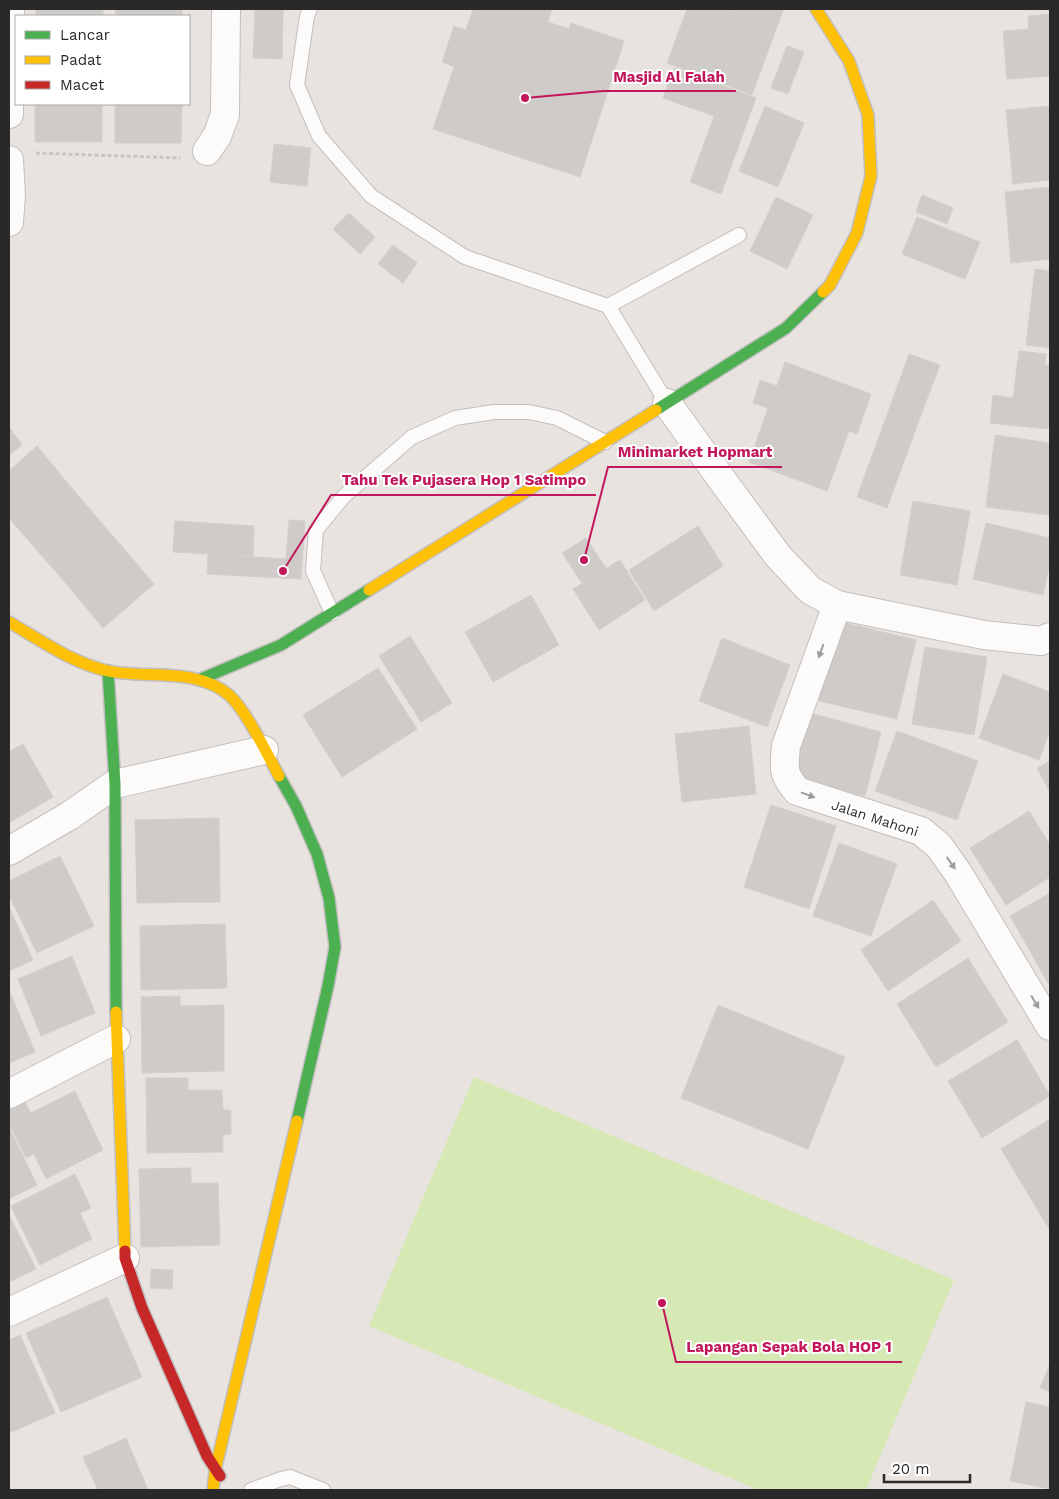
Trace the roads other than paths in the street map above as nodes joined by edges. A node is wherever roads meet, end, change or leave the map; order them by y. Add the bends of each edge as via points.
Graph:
1 (10, 9) edge
2 (226, 9) edge
3 (310, 9) edge
4 (816, 9) edge
5 (9, 114) edge
6 (207, 151) road end
7 (18, 157) edge
8 (9, 222) edge
9 (739, 235) dead end
10 (608, 306) junction
11 (667, 403) junction
12 (605, 442) junction
13 (837, 605) junction
14 (332, 613) junction
15 (9, 622) edge
16 (1050, 637) edge
17 (108, 671) junction
18 (201, 679) junction
19 (264, 750) junction
20 (115, 784) junction
21 (9, 851) edge
22 (1050, 1026) edge
23 (116, 1040) junction
24 (9, 1094) edge
25 (125, 1258) junction
26 (9, 1312) edge
27 (215, 1471) junction
28 (226, 1484) dead end
29 (213, 1490) edge
30 (251, 1490) edge
31 (323, 1490) edge

1 - 5 street
2 - 6 street via 225,115
3 - 10 lane via 297,85 319,136 371,196 465,258
4 - 11 street via 849,60 868,116 871,176 857,233 830,286 786,328
7 - 8 street
9 - 10 lane
10 - 11 lane
11 - 12 street
11 - 13 street via 778,556 810,590
12 - 14 street
12 - 14 lane via 557,418 529,412 494,412 455,418 412,436 344,496 316,530 313,571
13 - 16 street via 984,635 1042,641
13 -> 22 street, Jalan Mahoni via 786,746 786,778 797,791 921,832 939,846
14 - 18 street via 281,645
15 - 17 street via 79,662
17 - 18 street
17 - 20 street
18 - 19 street via 229,695 246,717
19 - 20 street
19 - 27 street via 296,806 317,854 329,898 335,947
20 - 21 street
20 - 23 street
23 - 24 street
23 - 25 street
25 - 26 street
25 - 27 street via 142,1308
27 - 28 street
27 - 29 street
30 - 31 lane via 290,1477

